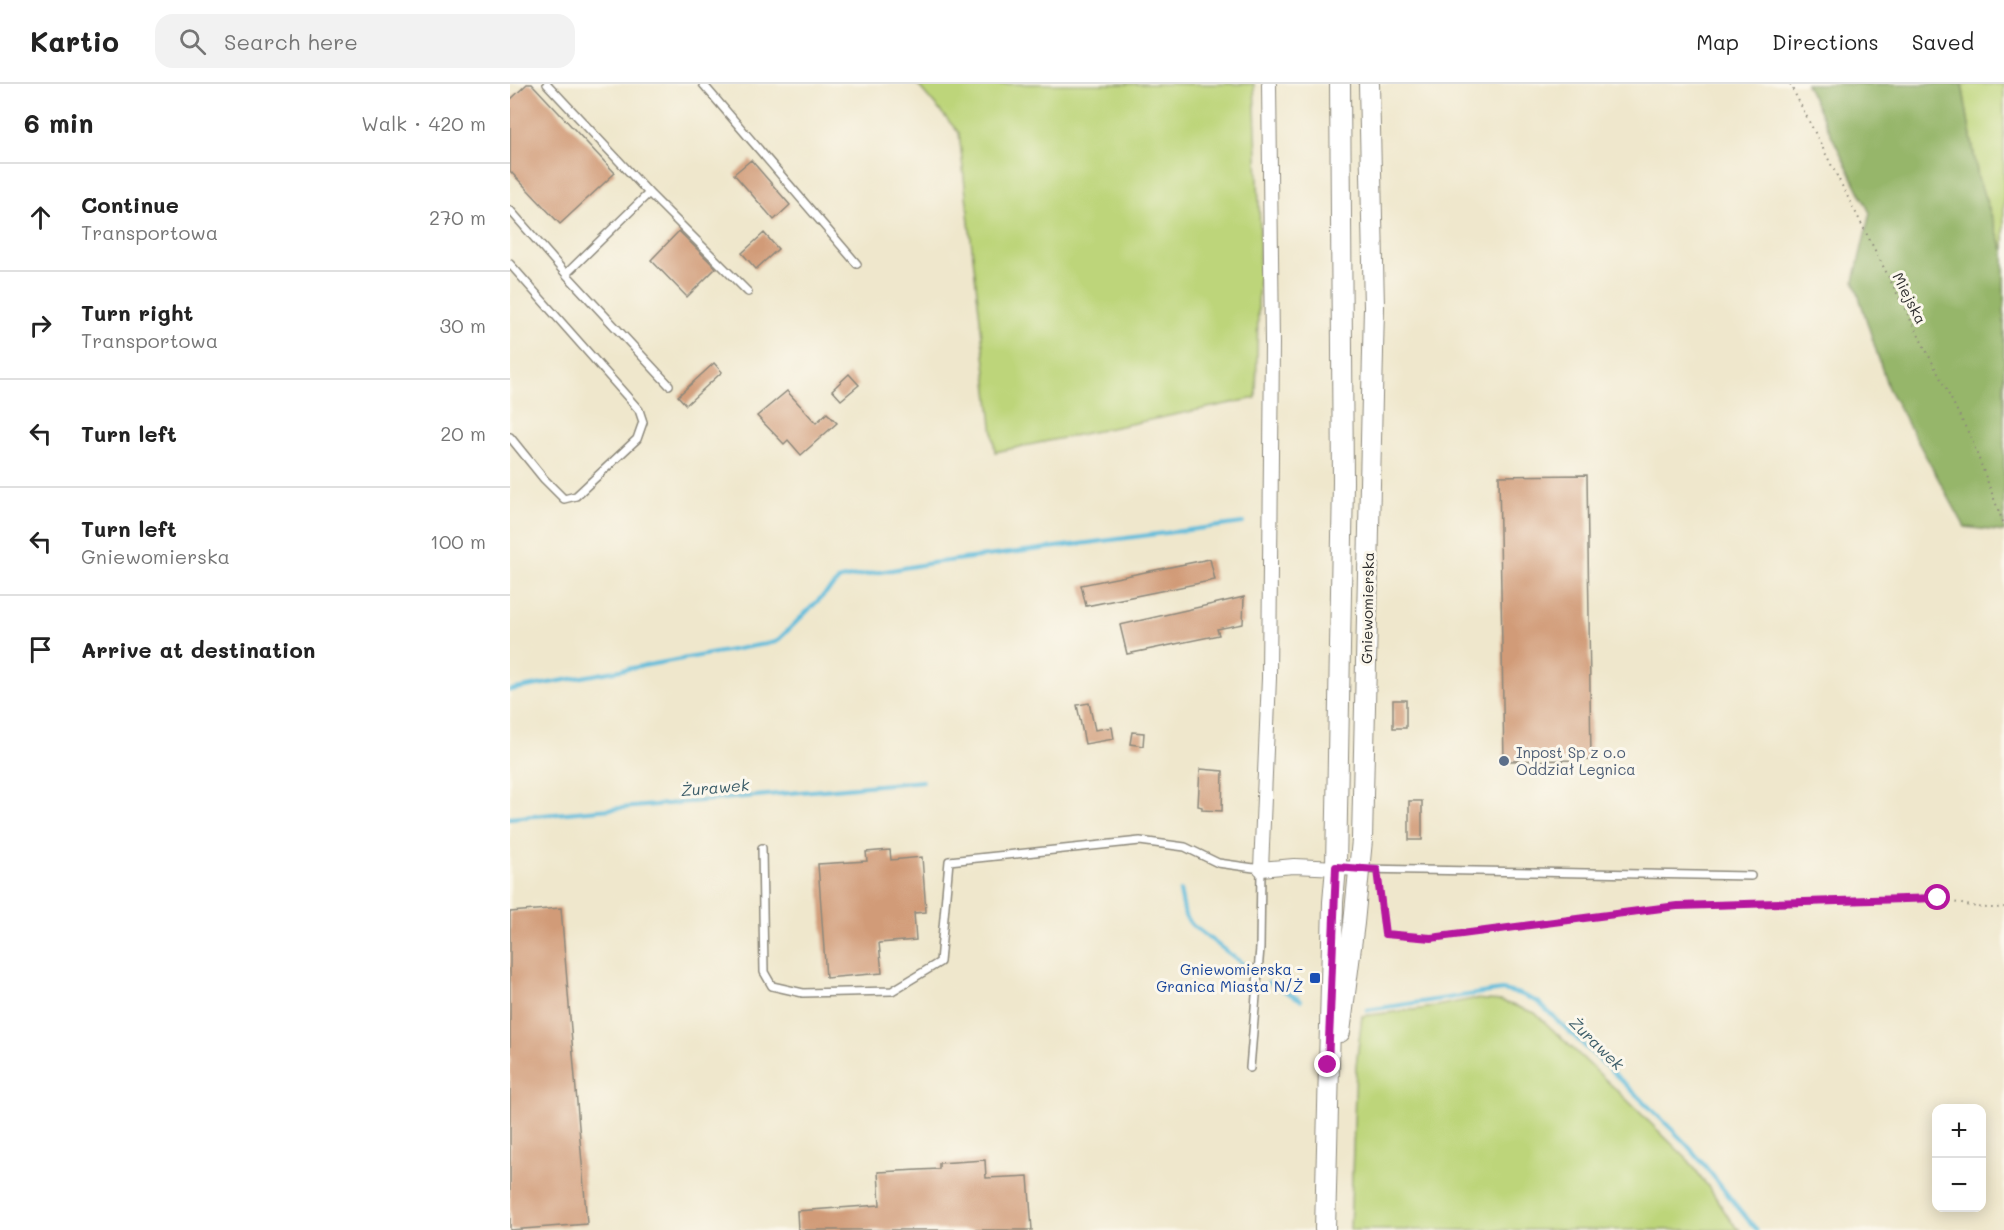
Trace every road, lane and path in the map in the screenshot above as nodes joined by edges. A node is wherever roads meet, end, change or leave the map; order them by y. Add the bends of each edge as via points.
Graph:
1 (547, 84) edge
2 (704, 84) edge
3 (1269, 84) edge
4 (1340, 84) edge
5 (1369, 84) edge
6 (1790, 84) edge
7 (649, 193) junction
8 (510, 210) edge
9 (510, 264) edge
10 (857, 264) dead end
11 (566, 274) junction
12 (748, 292) dead end
13 (669, 385) dead end
14 (510, 438) edge
15 (2004, 525) edge
16 (762, 848) dead end
17 (1336, 867) junction
18 (1261, 869) junction
19 (1369, 869) junction
20 (1751, 876) dead end
21 (2004, 908) edge
22 (1250, 1068) dead end
23 (1328, 1130) junction
24 (1325, 1230) edge

1 - 7 lane
2 - 10 lane
3 - 18 street via 1272,367 1269,678
4 - 17 street, Gniewomierska via 1343,482
5 - 19 street, Gniewomierska via 1374,307
6 - 15 path, Miejska via 1971,438
7 - 11 lane
7 - 12 lane
8 - 11 lane
9 - 14 lane via 639,410 643,422 637,439 576,496 564,499
11 - 13 lane
16 - 18 lane via 764,972 772,986 803,993 892,991 940,962 949,861 1140,841 1185,847 1218,863
17 - 18 street
17 - 19 street
17 - 23 street, Gniewomierska
18 - 22 lane via 1260,948
19 - 20 lane
19 - 21 path via 1385,934 1431,938 1677,906 1938,898
19 - 23 street, Gniewomierska
23 - 24 street, Gniewomierska

